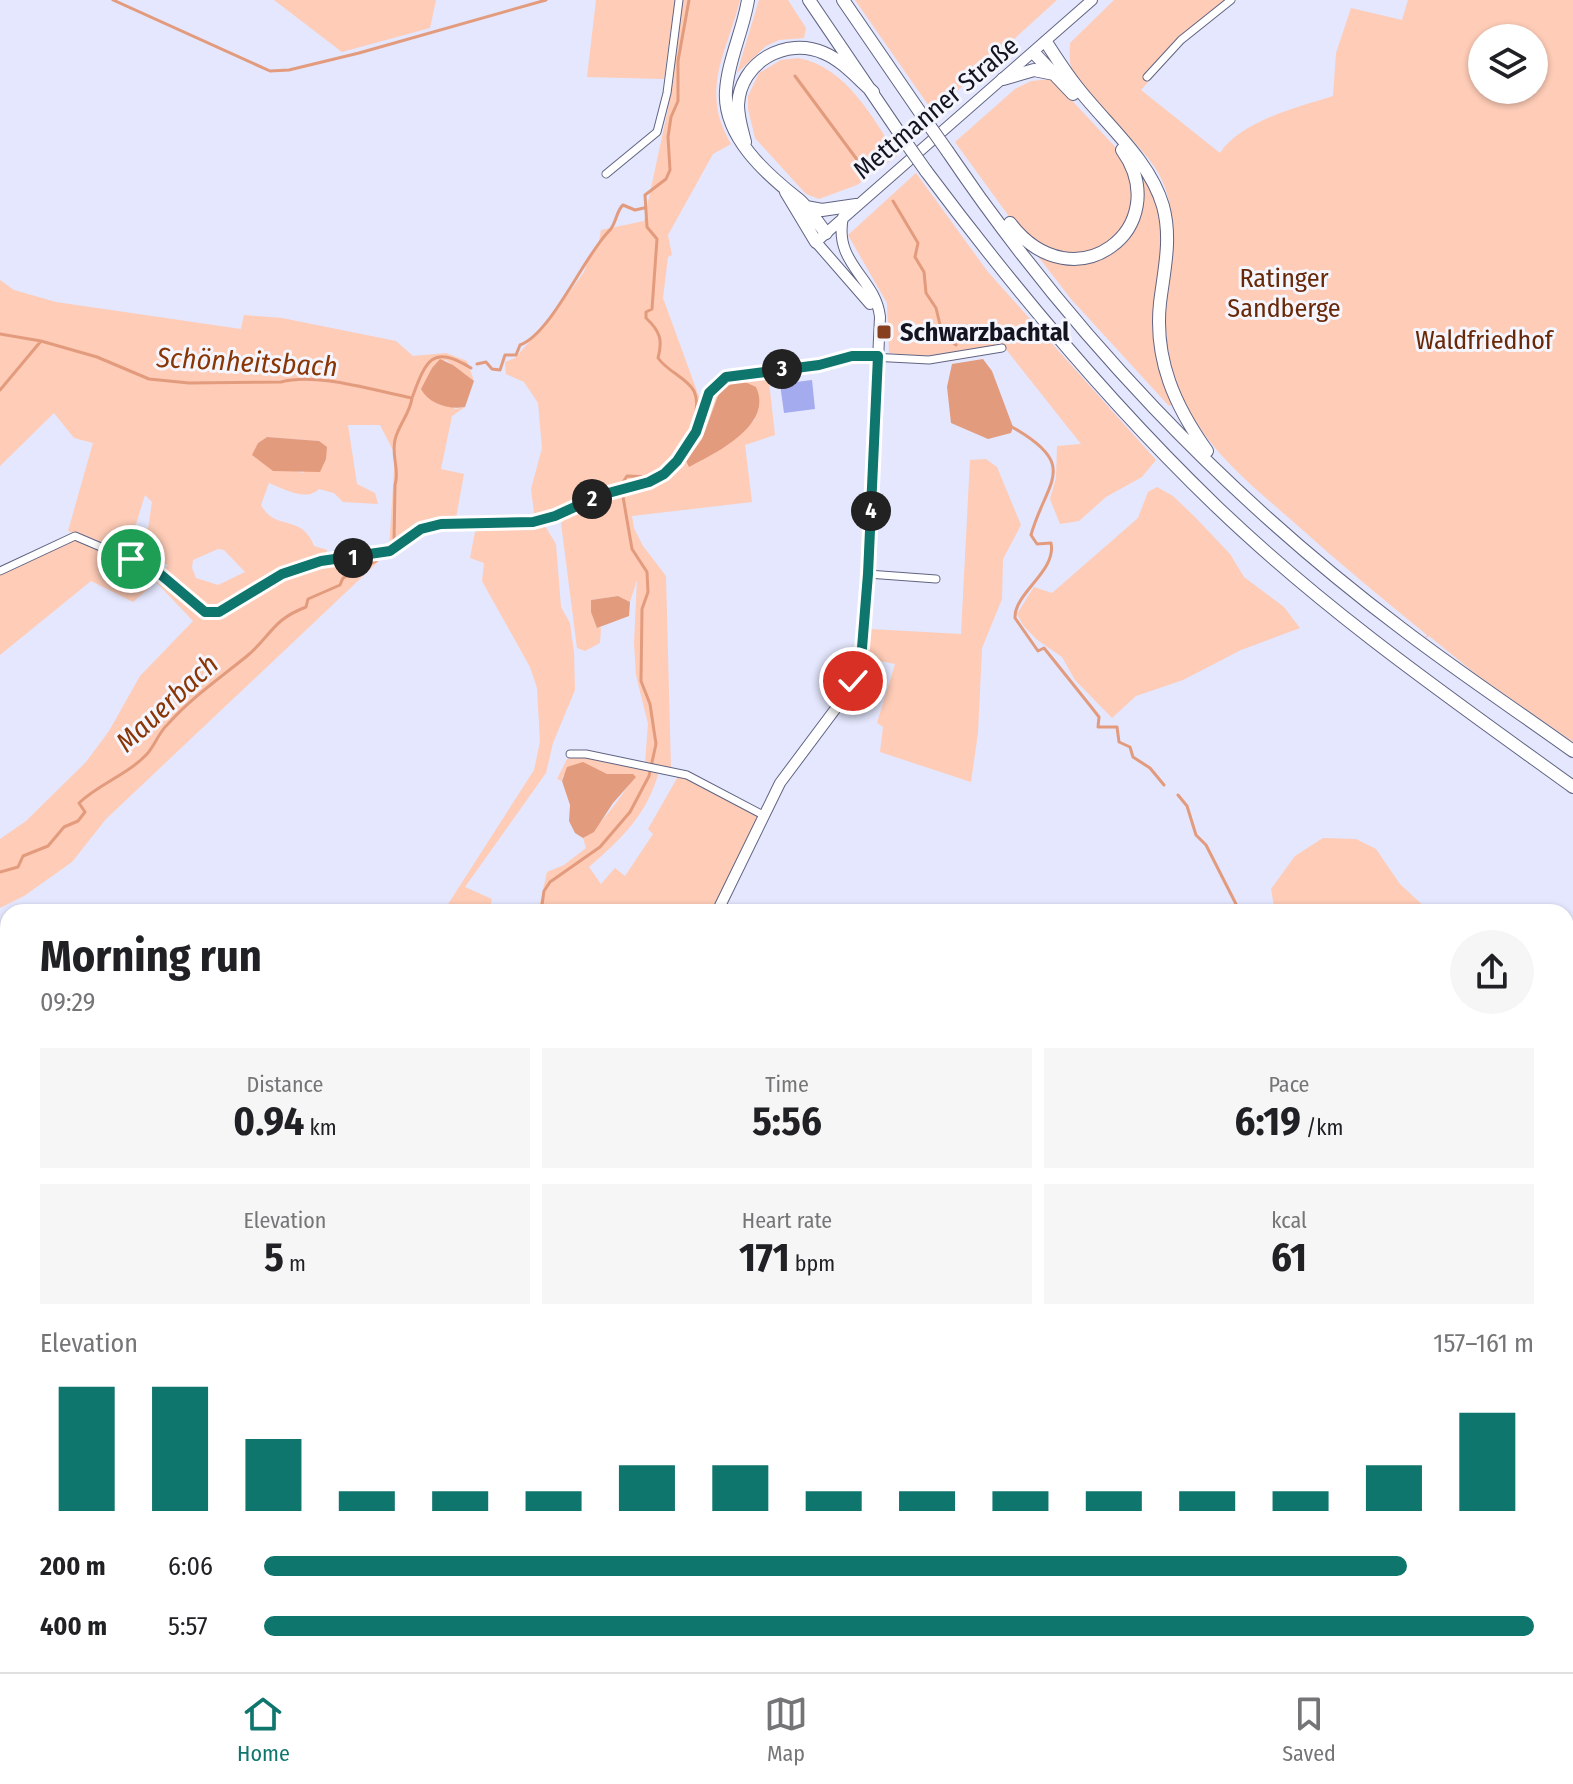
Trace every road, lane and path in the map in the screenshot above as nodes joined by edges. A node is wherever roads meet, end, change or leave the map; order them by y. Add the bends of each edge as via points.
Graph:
1 (679, 0) edge
2 (748, 0) edge
3 (809, 0) edge
4 (843, 0) edge
5 (1092, 0) edge
6 (1231, 0) edge
7 (1046, 42) junction
8 (1034, 53) junction
9 (1054, 74) junction
10 (1147, 77) dead end
11 (1003, 79) junction
12 (873, 92) junction
13 (746, 145) junction
14 (606, 174) dead end
15 (966, 179) junction
16 (786, 192) junction
17 (856, 205) junction
18 (806, 207) junction
19 (843, 217) junction
20 (821, 238) junction
21 (859, 277) junction
22 (879, 328) junction
23 (1002, 348) dead end
24 (878, 356) junction
25 (1227, 480) junction
26 (0, 571) edge
27 (868, 574) junction
28 (936, 579) dead end
29 (1573, 751) edge
30 (570, 754) dead end
31 (1573, 787) edge
32 (763, 815) junction
33 (721, 904) edge

1 - 14 street via 657,132
2 - 13 highway via 726,99 732,129
3 - 12 highway
4 - 15 highway, bridge
5 - 7 main road, Mettmanner Straße
6 - 10 street via 1181,40
7 - 8 main road, Mettmanner Straße
7 - 25 highway via 1159,194 1167,229 1159,328 1164,370 1187,424
8 - 9 highway
8 - 11 main road, Mettmanner Straße
9 - 11 highway via 1034,70
9 - 15 highway via 1116,142 1134,171 1137,202 1123,235 1086,258 1054,257 1026,242 977,181
11 - 17 main road, Mettmanner Straße
12 - 13 highway via 825,53 797,48 772,53 756,64 742,86 738,113
12 - 31 highway, bridge via 1002,273 1217,506 1413,671
13 - 16 highway
15 - 25 highway via 1052,293 1140,393
16 - 18 highway
16 - 20 highway
17 - 18 highway
17 - 19 main road, Mettmanner Straße
18 - 20 highway
19 - 20 main road, Mettmanner Straße
19 - 21 main road via 840,242
20 - 21 main road
20 - 22 main road via 869,301
21 - 22 main road via 879,307
22 - 24 main road
23 - 24 street via 929,360
24 - 26 street via 726,377 709,393 696,432 677,461 658,478 533,522 421,529 390,551 321,561 282,574 211,614 150,568 75,536
24 - 27 main road
25 - 29 highway via 1400,628
27 - 28 street
27 - 32 main road via 862,648 853,681
30 - 32 street via 656,768 703,782
32 - 33 main road

